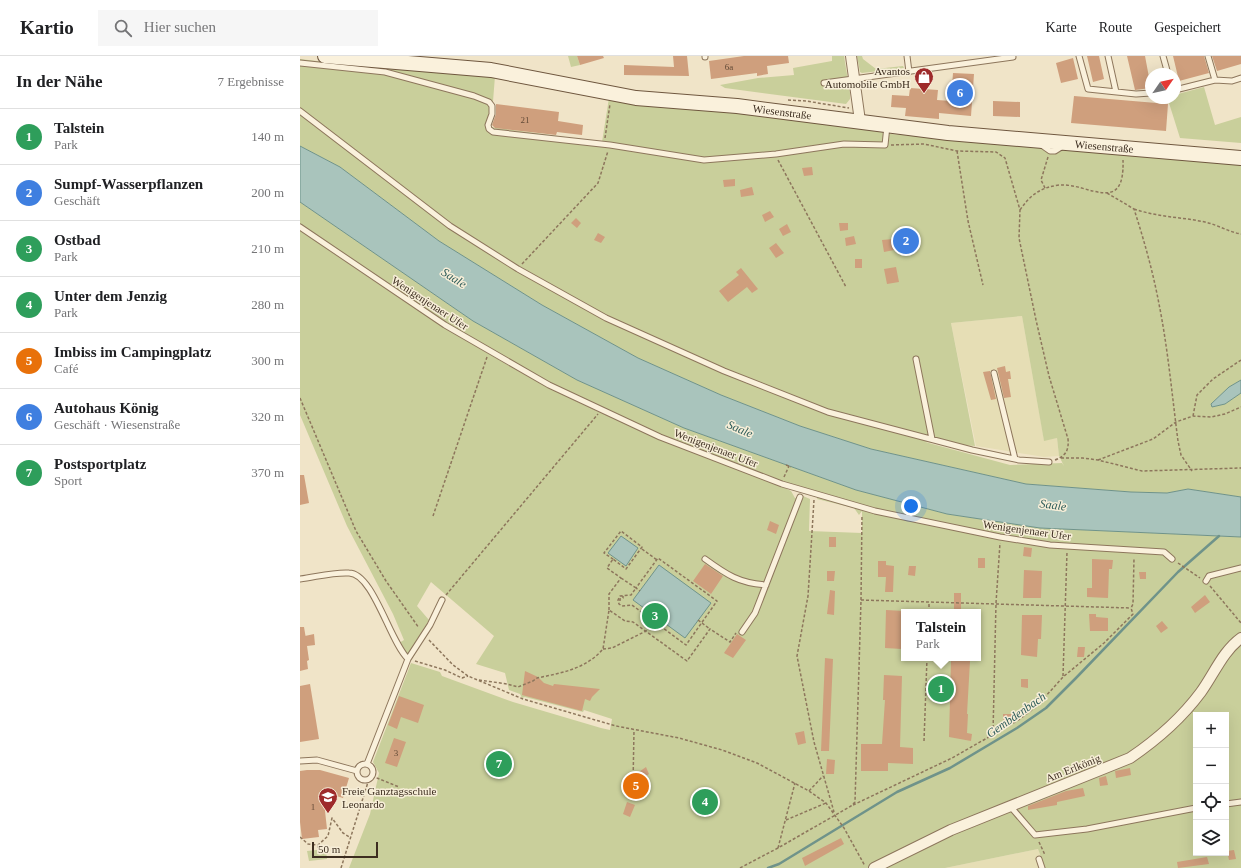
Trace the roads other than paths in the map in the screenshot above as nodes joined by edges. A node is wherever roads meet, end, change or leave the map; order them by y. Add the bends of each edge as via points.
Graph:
1 (325, 56) edge
2 (851, 56) edge
3 (907, 56) edge
4 (1079, 56) edge
5 (1108, 56) edge
6 (1163, 56) edge
7 (1208, 56) edge
8 (354, 57) edge
9 (1013, 57) dead end
10 (300, 63) edge
11 (1166, 68) edge
12 (909, 72) junction
13 (855, 78) junction
14 (1241, 78) edge
15 (1215, 80) junction
16 (824, 83) dead end
17 (1181, 88) edge
18 (1116, 92) junction
19 (1145, 93) edge
20 (300, 111) edge
21 (860, 121) junction
22 (887, 125) junction
23 (1036, 140) junction
24 (1066, 142) junction
25 (1241, 158) edge
26 (300, 227) edge
27 (916, 359) dead end
28 (994, 373) dead end
29 (932, 439) junction
30 (1015, 459) junction
31 (1049, 462) road end
32 (800, 497) dead end
33 (705, 559) dead end
34 (1172, 559) dead end
35 (1241, 568) edge
36 (300, 580) edge
37 (1206, 581) road end
38 (766, 586) junction
39 (442, 600) road end
40 (742, 632) road end
41 (1241, 638) edge
42 (408, 659) junction
43 (300, 761) edge
44 (367, 764) junction
45 (357, 771) junction
46 (1241, 802) edge
47 (1229, 804) edge
48 (1010, 806) junction
49 (1193, 809) edge
50 (1039, 859) dead end
51 (874, 868) edge
52 (1042, 868) edge

1 - 8 street, Wiesenstraße
2 - 13 street
3 - 12 lane
4 - 18 lane via 1088,89
5 - 18 lane
6 - 11 lane
7 - 15 lane
8 - 21 street, Wiesenstraße via 491,70 611,94 663,101 737,106
9 - 12 lane
10 - 22 lane via 385,72 474,96 489,102 492,106 488,125 493,132 704,160 776,154 844,144 885,145
12 - 13 lane
13 - 16 lane
13 - 21 street
14 - 15 lane via 1232,81
15 - 17 lane
18 - 19 lane
20 - 29 lane via 450,226 518,269 606,318 724,371 828,412
21 - 22 street, Wiesenstraße
22 - 23 street, Wiesenstraße
23 - 24 street, Wiesenstraße
23 - 24 lane via 1050,151 1061,148
24 - 25 street, Wiesenstraße
26 - 34 lane, Wenigenjenaer Ufer via 402,297 489,351 549,385 666,440 782,484 901,517 1000,537 1068,546 1164,552
27 - 29 lane
28 - 30 lane
29 - 30 lane
30 - 31 lane
32 - 38 lane
33 - 38 lane via 728,576 749,584
35 - 37 lane via 1210,576
36 - 42 lane via 350,572 362,577 398,648
38 - 40 lane via 755,613
39 - 42 lane
41 - 48 street, Am Erlkönig via 1230,649 1186,711 1171,728 1152,743 1130,758
42 - 44 lane
43 - 45 lane via 317,760
44 - 45 lane via 360,766
44 - 45 lane via 372,768 371,777 361,779
46 - 47 lane
48 - 49 lane via 1035,835 1087,829
48 - 51 street, Am Erlkönig via 951,830
50 - 52 lane

